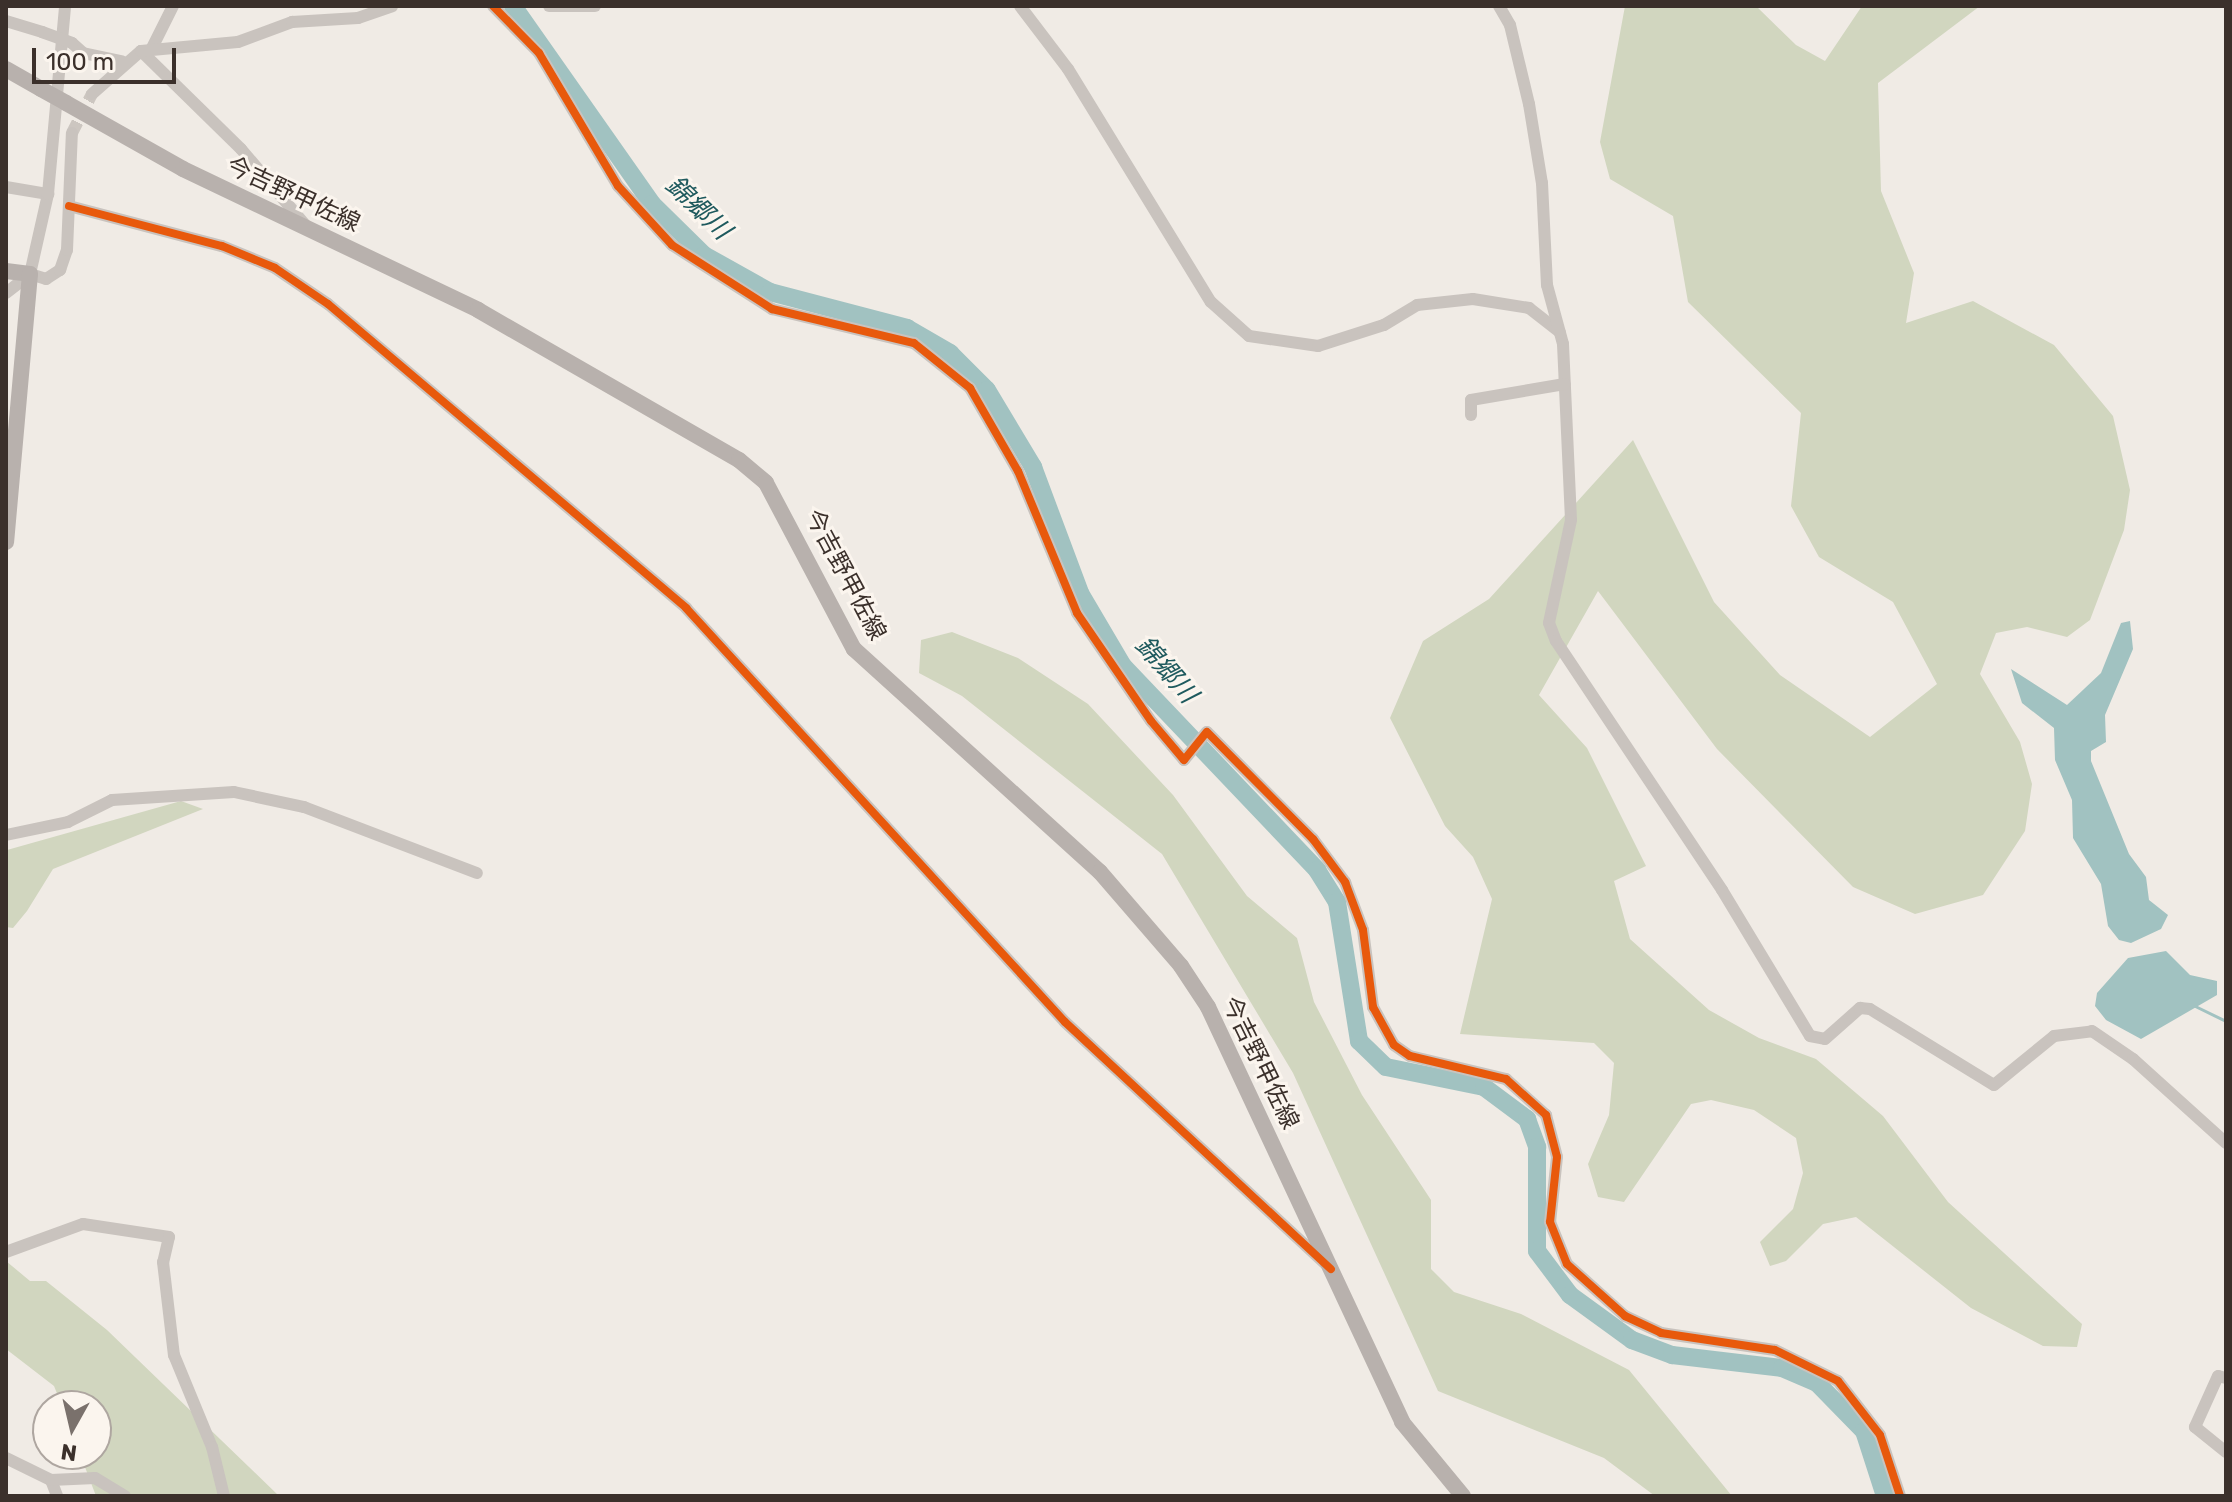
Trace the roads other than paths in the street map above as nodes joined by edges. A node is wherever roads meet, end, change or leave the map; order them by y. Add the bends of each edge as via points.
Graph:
1 (65, 6) edge
2 (173, 6) edge
3 (392, 6) edge
4 (493, 6) edge
5 (549, 6) edge
6 (595, 6) edge
7 (1020, 6) edge
8 (1499, 6) edge
9 (6, 21) edge
10 (146, 50) junction
11 (122, 61) junction
12 (6, 69) edge
13 (92, 94) tunnel mouth
14 (72, 133) tunnel mouth
15 (6, 187) edge
16 (48, 194) junction
17 (69, 206) junction
18 (308, 229) junction
19 (6, 271) edge
20 (30, 274) junction
21 (6, 293) edge
22 (1560, 332) junction
23 (1565, 384) junction
24 (1471, 415) dead end
25 (6, 542) edge
26 (6, 835) edge
27 (477, 873) dead end
28 (2226, 1143) edge
29 (6, 1252) edge
30 (1331, 1269) junction
31 (2226, 1378) edge
32 (2226, 1452) edge
33 (6, 1458) edge
34 (51, 1480) junction
35 (57, 1496) edge
36 (125, 1496) edge
37 (224, 1496) edge
38 (1463, 1496) edge
39 (1900, 1496) edge

1 - 16 street
2 - 10 street
3 - 10 street via 358,18 292,22 238,42
4 - 39 street via 539,53 618,186 672,245 772,309 914,343 970,388 1013,459 1077,613 1151,721 1184,760 1207,732 1313,839 1345,882 1363,930 1373,1007 1394,1045 1410,1056 1506,1079 1546,1115 1557,1157 1550,1222 1567,1264 1625,1316 1661,1333 1775,1350 1838,1381 1880,1435
5 - 6 street
7 - 22 street via 1068,69 1211,302 1249,336 1318,346 1384,325 1417,305 1473,299 1529,308
8 - 22 street via 1510,25 1529,104 1542,183 1547,285
9 - 11 street, bridge via 72,43 83,53
10 - 11 street
10 - 18 street via 241,149
11 - 13 street
12 - 18 main road, 今吉野甲佐線, bridge
14 - 17 street
15 - 16 street
16 - 20 street
17 - 20 street via 60,270 46,279
17 - 30 street via 222,246 275,268 328,304 686,608 1065,1022
18 - 30 main road, 今吉野甲佐線 via 549,349 739,460 766,483 854,649 1100,872 1181,966 1208,1007
19 - 20 main road
20 - 21 street
20 - 25 main road
22 - 23 street
23 - 24 street via 1471,400
23 - 28 street via 1571,520 1551,630 1810,1036 1825,1039 1860,1008 1870,1009 1994,1085 2054,1036 2092,1031 2133,1059
26 - 27 street via 68,822 112,800 234,792 304,807
29 - 37 street via 83,1224 169,1237 163,1262 174,1355 212,1447
30 - 38 main road, 今吉野甲佐線 via 1402,1422
31 - 32 street via 2218,1376 2195,1427
33 - 34 street
34 - 35 street
34 - 36 street via 95,1478

